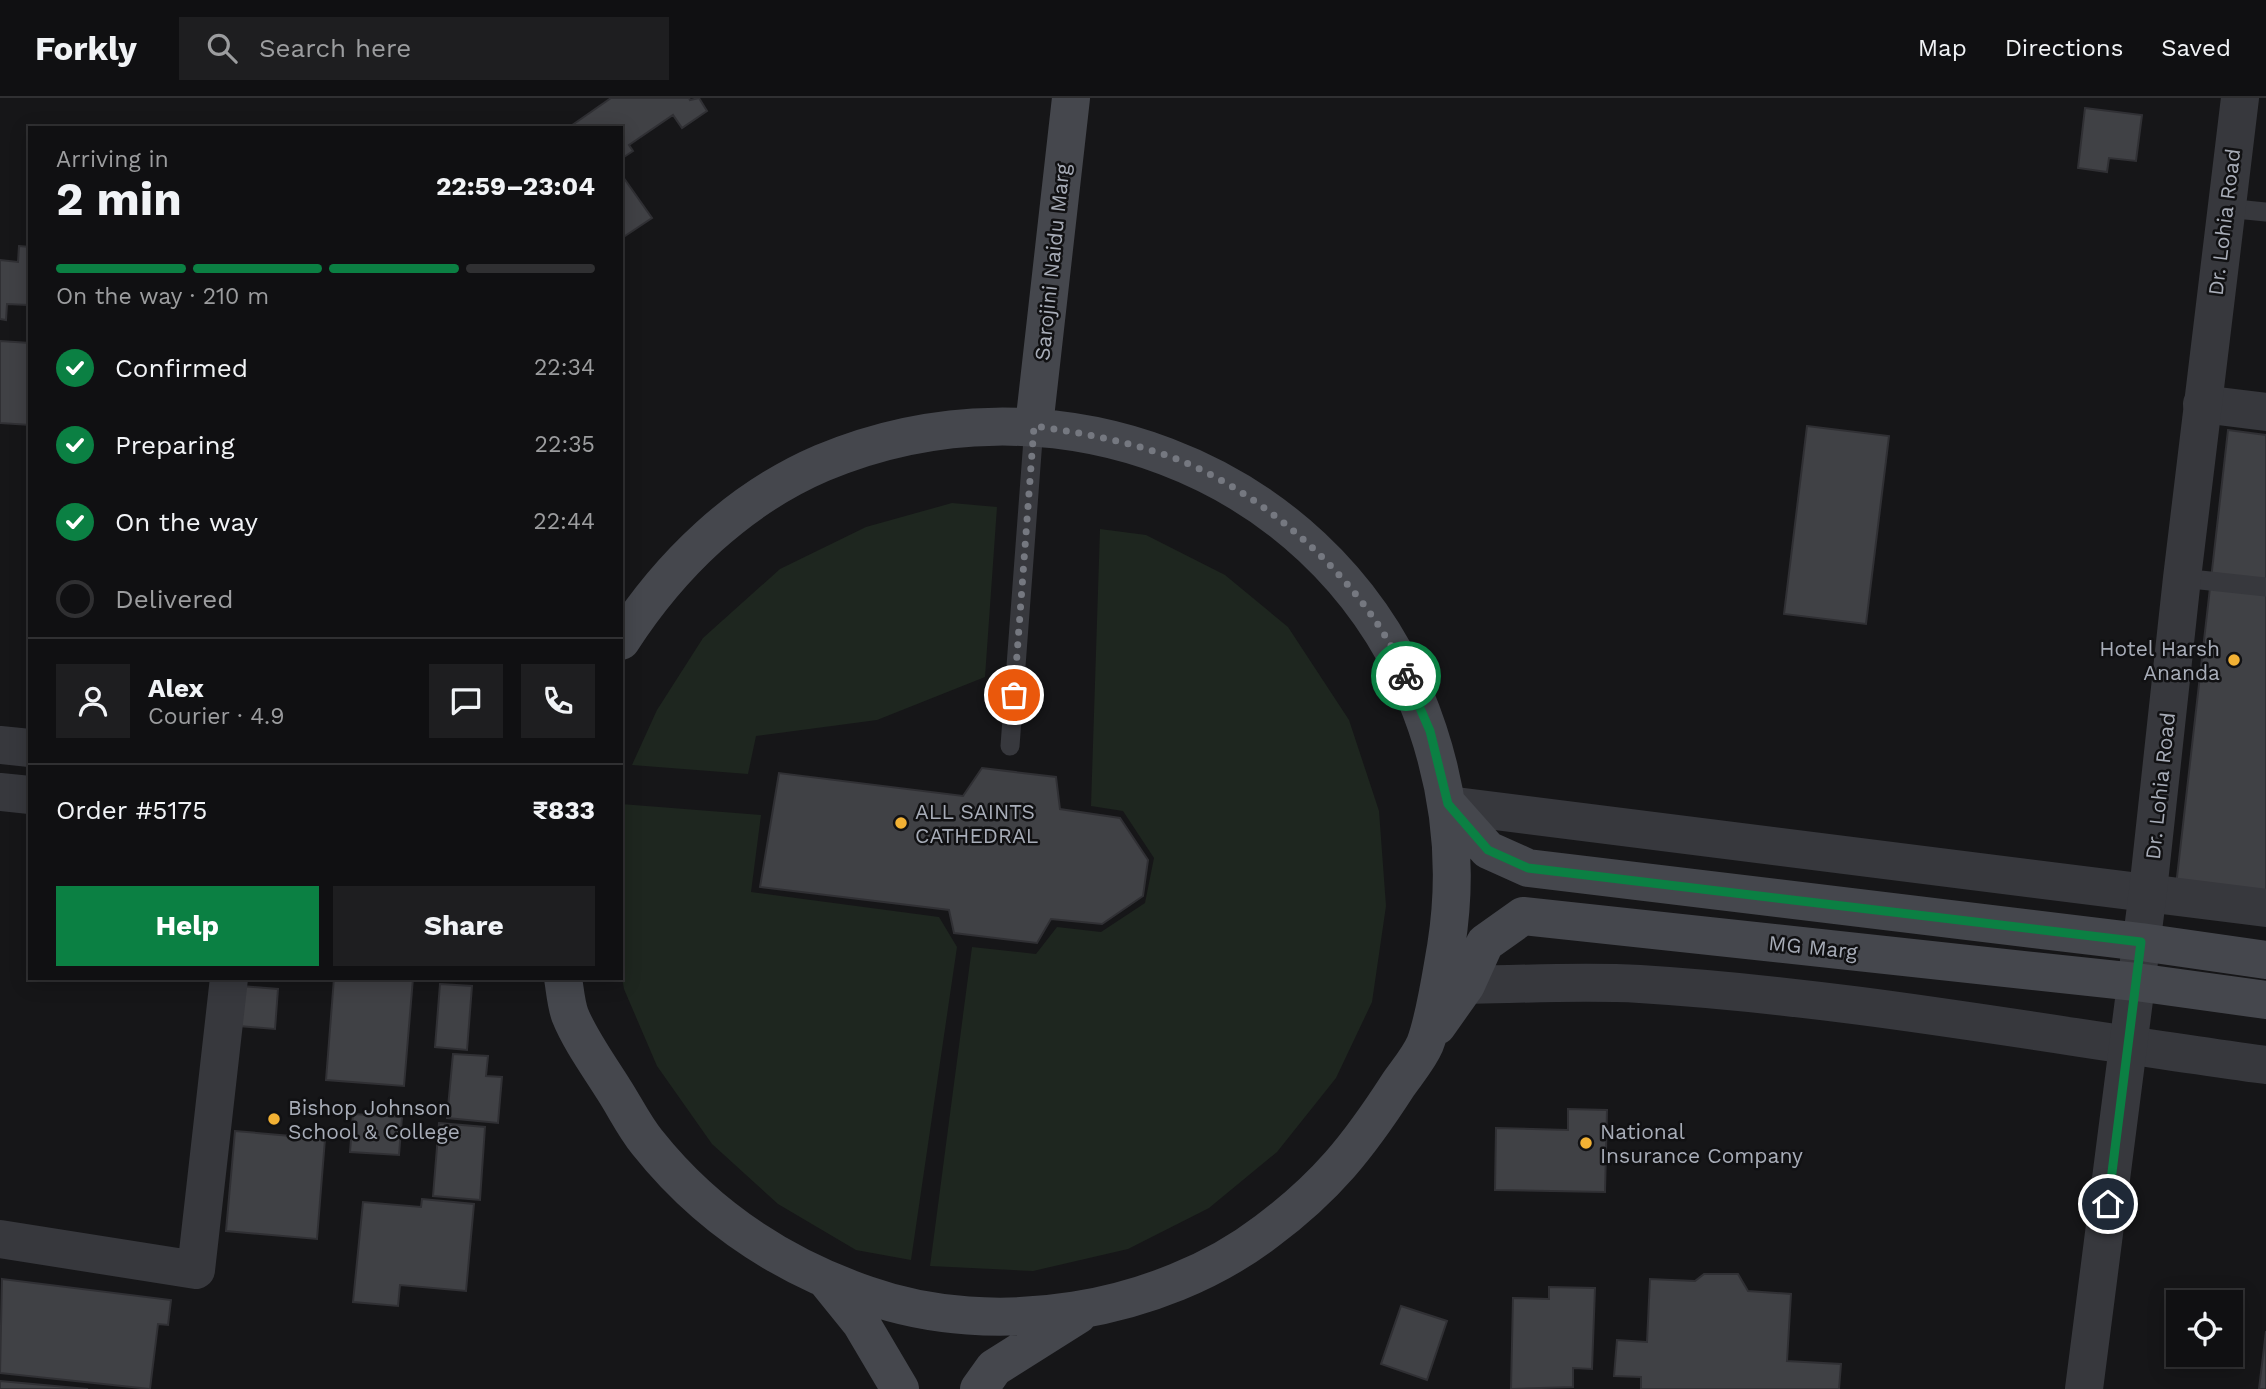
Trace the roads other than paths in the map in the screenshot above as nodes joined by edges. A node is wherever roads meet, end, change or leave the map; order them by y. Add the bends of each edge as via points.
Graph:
1 (1070, 98) edge
2 (2240, 98) edge
3 (2226, 208) junction
4 (2266, 212) edge
5 (2202, 404) junction
6 (2266, 412) edge
7 (1034, 426) junction
8 (2182, 578) junction
9 (2266, 587) edge
10 (623, 638) edge
11 (0, 745) edge
12 (1010, 746) dead end
13 (28, 748) edge
14 (0, 792) edge
15 (28, 795) edge
16 (1448, 804) junction
17 (2148, 891) junction
18 (2266, 908) edge
19 (2141, 942) junction
20 (2266, 960) edge
21 (229, 980) edge
22 (563, 980) edge
23 (2136, 982) junction
24 (1465, 985) junction
25 (2266, 1000) edge
26 (1425, 1044) junction
27 (2128, 1046) junction
28 (2266, 1065) edge
29 (0, 1239) edge
30 (827, 1281) junction
31 (1089, 1308) junction
32 (900, 1389) edge
33 (979, 1389) edge
34 (2084, 1389) edge

1 - 7 main road, Sarojini Naidu Marg
2 - 3 street, Dr. Lohia Road
3 - 4 lane
3 - 5 street, Dr. Lohia Road
5 - 6 street
5 - 8 street, Dr. Lohia Road
7 - 10 main road via 936,431 888,440 818,465 754,501 696,546 647,601
7 - 12 lane
7 - 16 main road via 1109,437 1181,461 1248,497 1308,543 1360,598 1401,662 1430,731
8 - 9 lane
8 - 17 street, Dr. Lohia Road
11 - 13 street
14 - 15 street
16 - 17 street
16 - 19 main road, MG Marg via 1488,850 1528,868
16 - 26 main road via 1451,915
17 - 18 street
17 - 19 street, Dr. Lohia Road
19 - 20 main road, MG Marg
19 - 23 street, Dr. Lohia Road
21 - 29 street via 196,1270
22 - 30 main road via 570,1014 645,1139 697,1197 758,1245
23 - 24 main road, MG Marg via 1523,916 1485,943
23 - 25 main road, MG Marg
23 - 27 street, Dr. Lohia Road
24 - 26 main road, MG Marg
24 - 27 street via 1637,984 1717,990
26 - 31 main road, MG Marg via 1354,1151 1303,1204 1244,1249 1177,1283
27 - 28 street
27 - 34 street, Dr. Lohia Road
30 - 31 main road via 884,1301 943,1314 1055,1315
30 - 32 main road via 861,1323
31 - 33 main road via 994,1368

